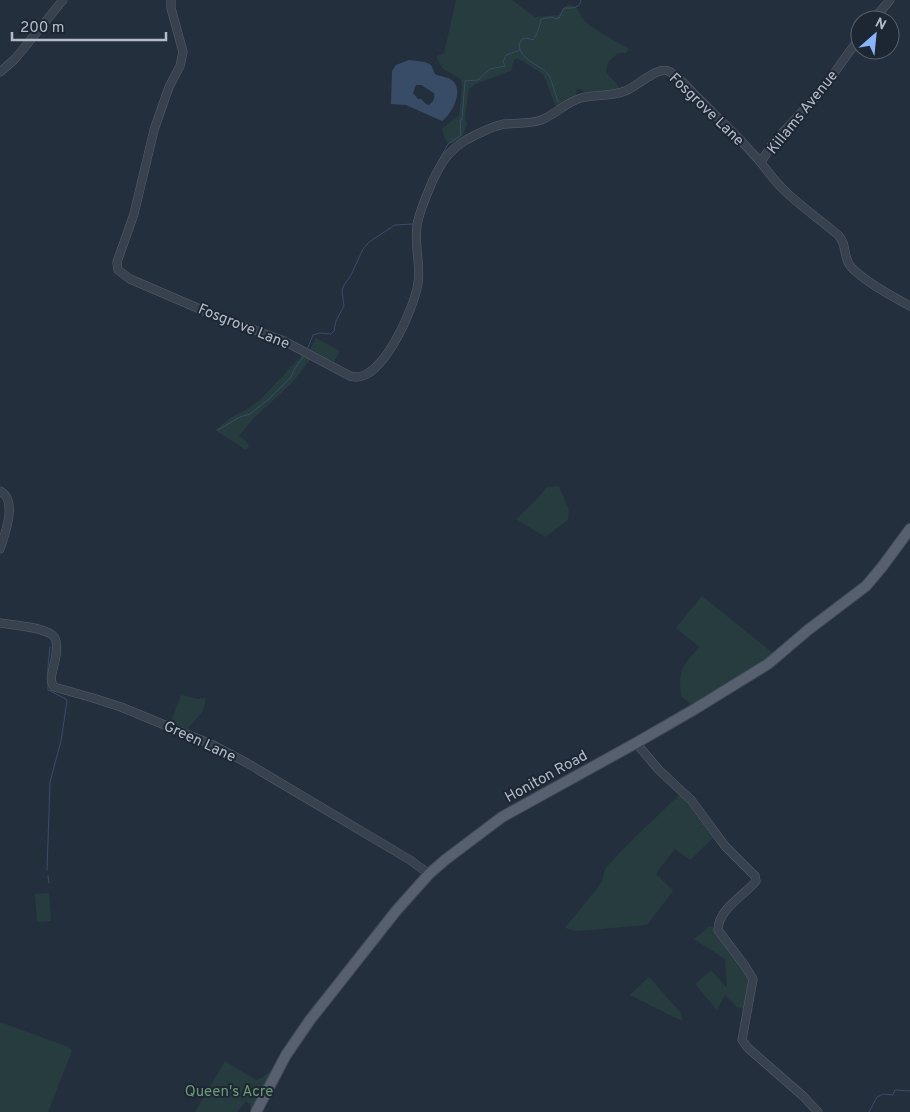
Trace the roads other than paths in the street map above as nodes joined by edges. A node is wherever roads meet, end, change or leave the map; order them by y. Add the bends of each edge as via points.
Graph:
1 (62, 0) edge
2 (171, 0) edge
3 (890, 0) edge
4 (882, 10) edge
5 (850, 51) edge
6 (0, 72) edge
7 (761, 162) junction
8 (910, 306) edge
9 (0, 491) edge
10 (910, 529) edge
11 (0, 549) edge
12 (0, 623) edge
13 (636, 743) junction
14 (429, 874) junction
15 (256, 1112) edge
16 (818, 1112) edge

1 - 6 street via 15,59
2 - 7 street, Fosgrove Lane via 182,60 154,130 134,214 117,262 118,270 130,279 208,313 284,341 355,378 374,368 390,349 406,321 418,282 417,227 424,202 448,153 473,136 496,126 536,122 579,98 626,91 664,70 685,85
3 - 4 street
5 - 7 street, Killams Avenue via 822,90 773,143
7 - 8 street via 781,187 844,241 846,258 851,266 892,297
9 - 11 street via 8,498 9,511
10 - 13 main road, Honiton Road via 866,586 768,664
12 - 14 street, Green Lane via 40,629 56,639 50,680 54,688 121,707 213,745
13 - 14 main road, Honiton Road via 502,818 460,847
13 - 16 street via 691,800 725,846 755,876 756,881 718,923 725,942 753,979 742,1040
14 - 15 main road, Honiton Road via 310,1020 286,1055

